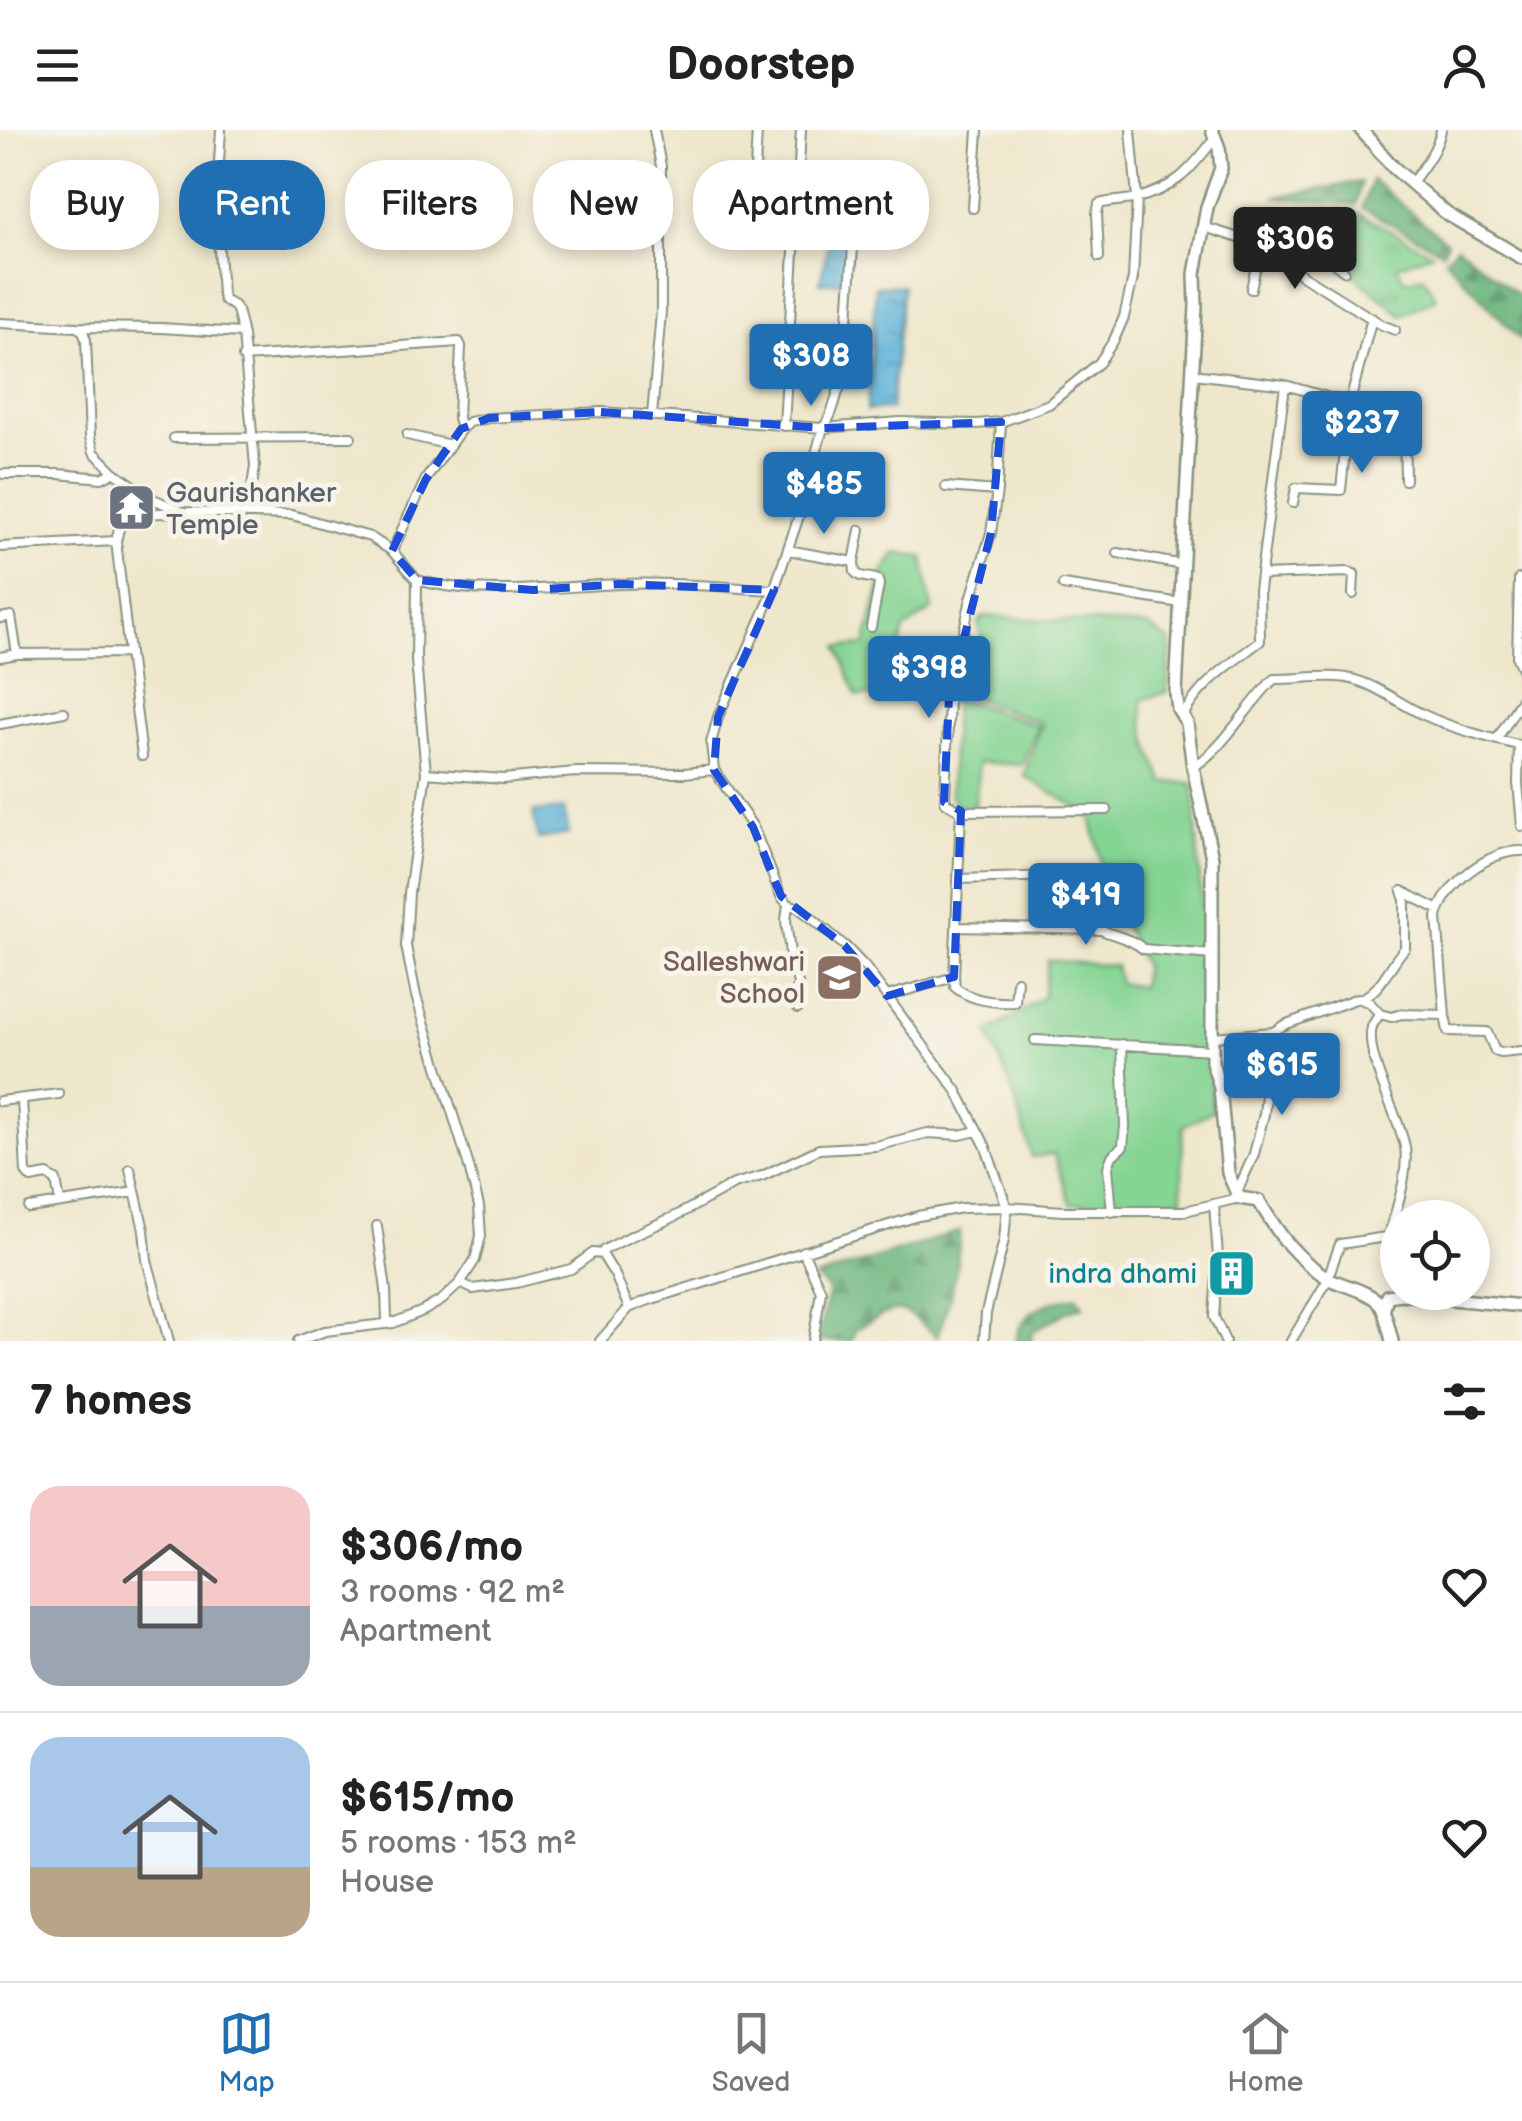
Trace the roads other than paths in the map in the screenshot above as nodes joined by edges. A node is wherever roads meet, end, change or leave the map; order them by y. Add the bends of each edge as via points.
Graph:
1 (222, 130) edge
2 (654, 130) edge
3 (757, 130) edge
4 (801, 130) edge
5 (978, 130) edge
6 (1131, 130) edge
7 (1362, 130) edge
8 (1441, 130) edge
9 (1214, 134) edge
10 (756, 160) edge
11 (1410, 184) junction
12 (1137, 198) junction
13 (973, 208) dead end
14 (1204, 227) junction
15 (1264, 246) junction
16 (853, 250) edge
17 (1098, 256) dead end
18 (1522, 258) edge
19 (1344, 271) dead end
20 (1251, 289) dead end
21 (1372, 318) junction
22 (0, 323) edge
23 (78, 327) junction
24 (1395, 330) dead end
25 (241, 334) junction
26 (243, 357) junction
27 (1193, 374) junction
28 (1286, 385) junction
29 (1350, 402) junction
30 (652, 416) junction
31 (1001, 422) junction
32 (784, 426) junction
33 (823, 428) junction
34 (461, 429) junction
35 (408, 435) dead end
36 (252, 436) junction
37 (351, 437) dead end
38 (174, 438) dead end
39 (450, 445) junction
40 (114, 472) junction
41 (4, 474) dead end
42 (1405, 480) dead end
43 (946, 487) dead end
44 (997, 491) junction
45 (774, 495) dead end
46 (804, 498) junction
47 (1293, 503) dead end
48 (183, 512) junction
49 (248, 514) junction
50 (860, 530) dead end
51 (116, 540) junction
52 (0, 547) edge
53 (392, 550) junction
54 (788, 550) junction
55 (1118, 553) dead end
56 (854, 562) junction
57 (1183, 565) junction
58 (1261, 575) junction
59 (1519, 579) dead end
60 (417, 580) junction
61 (1063, 585) dead end
62 (774, 590) junction
63 (1353, 594) dead end
64 (1182, 603) junction
65 (0, 618) edge
66 (872, 626) dead end
67 (129, 653) junction
68 (17, 654) junction
69 (0, 657) edge
70 (1522, 668) edge
71 (1522, 699) edge
72 (64, 712) dead end
73 (1182, 716) junction
74 (0, 724) edge
75 (1497, 739) junction
76 (1521, 746) edge
77 (142, 756) dead end
78 (1193, 767) junction
79 (714, 770) junction
80 (426, 773) junction
81 (1107, 810) dead end
82 (961, 811) junction
83 (1522, 826) edge
84 (1522, 850) edge
85 (1128, 874) dead end
86 (958, 879) junction
87 (788, 904) junction
88 (1439, 910) junction
89 (956, 927) junction
90 (1212, 955) junction
91 (954, 977) junction
92 (1017, 982) dead end
93 (887, 996) junction
94 (1360, 999) junction
95 (798, 1008) dead end
96 (1380, 1014) junction
97 (1445, 1015) junction
98 (1274, 1032) junction
99 (1035, 1040) dead end
100 (1122, 1044) junction
101 (1213, 1044) junction
102 (1522, 1051) edge
103 (59, 1094) dead end
104 (22, 1099) junction
105 (0, 1101) edge
106 (977, 1132) junction
107 (130, 1169) dead end
108 (134, 1192) junction
109 (1238, 1194) junction
110 (60, 1202) junction
111 (1214, 1204) junction
112 (1006, 1207) junction
113 (29, 1208) dead end
114 (1112, 1212) junction
115 (377, 1226) dead end
116 (803, 1251) junction
117 (602, 1254) junction
118 (1328, 1278) junction
119 (460, 1284) junction
120 (1380, 1303) edge
121 (1490, 1303) edge
122 (1522, 1306) edge
123 (629, 1308) junction
124 (1384, 1310) edge
125 (394, 1323) junction
126 (604, 1339) edge
127 (169, 1341) edge
128 (298, 1341) edge
129 (813, 1341) edge
130 (984, 1341) edge
131 (1225, 1341) edge
132 (1291, 1341) edge
133 (1392, 1341) edge

1 - 25 street via 216,209 222,293 238,310
2 - 30 street via 661,166 661,294
3 - 10 street
4 - 32 street
5 - 13 street
6 - 12 street
7 - 11 street
8 - 11 street
9 - 12 street via 1175,182
9 - 14 street via 1220,168
11 - 18 street
12 - 17 street via 1100,204
12 - 31 street via 1133,278 1114,340 1099,363 1049,404
14 - 15 street
14 - 27 street via 1195,274
15 - 19 street via 1273,225 1282,222
15 - 20 street
15 - 21 street
16 - 33 street via 844,377
21 - 24 street
21 - 29 street
22 - 23 street
23 - 25 street
23 - 40 street via 86,340 90,437 94,452
25 - 26 street
26 - 34 street via 459,342
26 - 36 street
27 - 28 street
27 - 57 street
28 - 29 street
28 - 58 street
29 - 42 street via 1404,419
29 - 47 street via 1341,490 1296,488
30 - 32 street
30 - 34 street via 489,418
31 - 33 street
31 - 44 street
32 - 33 street
33 - 46 street
34 - 39 street
35 - 39 street
36 - 37 street
36 - 38 street
36 - 49 street
39 - 53 street
40 - 41 street via 102,478
40 - 48 street
43 - 44 street
44 - 82 street via 949,697 945,802
45 - 46 street
46 - 54 street
48 - 49 street
48 - 51 street via 126,518
49 - 53 street via 292,515 370,537
50 - 56 street
51 - 52 street
51 - 67 street
53 - 60 street
54 - 56 street
54 - 62 street
55 - 57 street
56 - 66 street via 856,574 878,580
57 - 64 street
58 - 63 street via 1348,572 1354,574
58 - 73 street via 1260,641 1207,684
59 - 70 street
60 - 62 street via 514,590 622,584
60 - 80 street
61 - 64 street
62 - 79 street via 718,718 711,743
64 - 73 street via 1176,693
65 - 68 street via 11,616
67 - 68 street
67 - 77 street
68 - 69 street
71 - 75 street
72 - 74 street
73 - 78 street
75 - 76 street
75 - 78 street via 1428,717 1357,681 1274,679
76 - 83 street
78 - 90 street via 1212,858
79 - 80 street via 503,779
79 - 87 street via 753,827
80 - 119 street via 406,946 480,1206 475,1260
81 - 82 street
82 - 86 street
84 - 88 street via 1487,861 1457,882
85 - 86 street
86 - 89 street
87 - 93 street via 845,946
87 - 95 street
88 - 94 street via 1402,891 1404,948 1372,994
88 - 97 street
89 - 90 street via 1101,930 1143,949
89 - 91 street
90 - 101 street
91 - 92 street via 966,997 1002,1002 1015,1002
91 - 93 street
93 - 106 street via 958,1091
94 - 96 street
94 - 98 street
96 - 97 street
96 - 118 street via 1372,1026 1374,1058 1406,1152 1403,1182 1386,1238 1342,1243
97 - 102 street via 1448,1031 1487,1032 1494,1050
98 - 101 street
98 - 109 street via 1264,1114
99 - 100 street
100 - 101 street
100 - 114 street via 1125,1126 1108,1167
101 - 109 street via 1228,1173
103 - 104 street
104 - 105 street
104 - 110 street via 26,1172 56,1180
106 - 112 street
106 - 117 street via 820,1149 734,1184
107 - 108 street
108 - 110 street
108 - 127 street
109 - 111 street
109 - 118 street via 1259,1201 1293,1252
110 - 113 street
111 - 114 street
111 - 131 street via 1214,1318
112 - 114 street
112 - 116 street via 918,1216
112 - 130 street
115 - 125 street via 387,1320
116 - 123 street
116 - 129 street via 822,1291
117 - 119 street via 571,1269 492,1288
117 - 123 street
118 - 120 street
118 - 132 street
119 - 125 street
121 - 122 street
123 - 126 street
124 - 133 street
125 - 128 street via 324,1331

